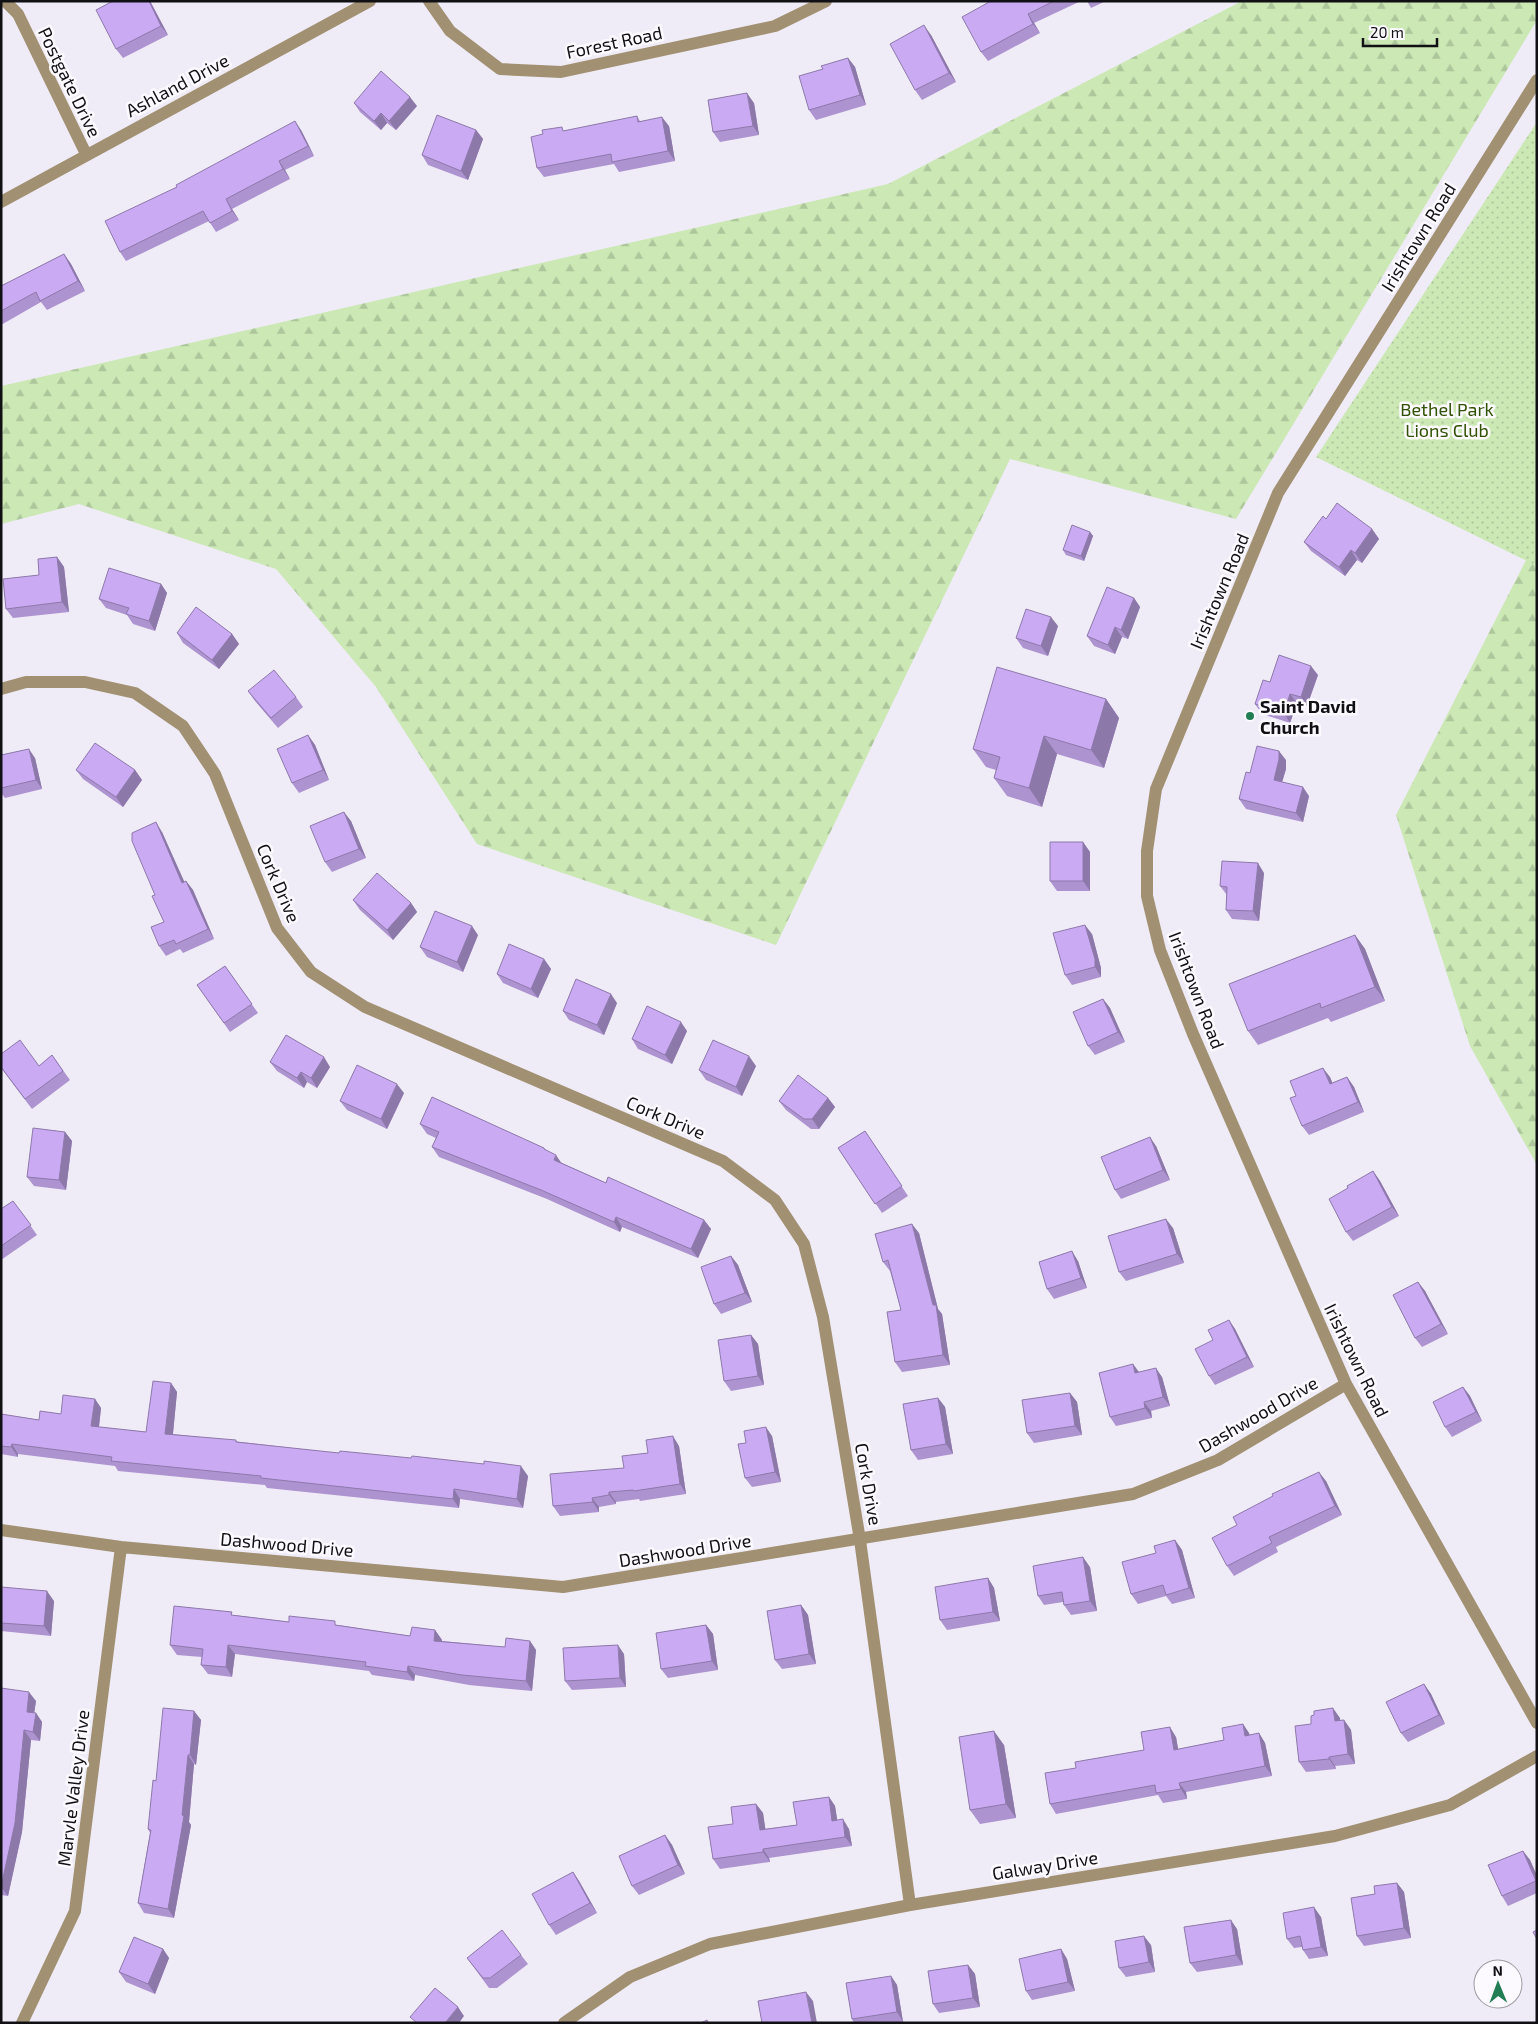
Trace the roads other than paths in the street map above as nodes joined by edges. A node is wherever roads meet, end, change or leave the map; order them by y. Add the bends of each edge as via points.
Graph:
1 (6, 1) edge
2 (370, 1) edge
3 (429, 1) edge
4 (826, 1) edge
5 (1537, 80) edge
6 (86, 154) junction
7 (1, 202) edge
8 (1, 689) edge
9 (1346, 1384) junction
10 (1, 1530) edge
11 (860, 1540) junction
12 (121, 1547) junction
13 (1537, 1723) edge
14 (1537, 1756) edge
15 (910, 1905) junction
16 (22, 2023) edge
17 (564, 2023) edge

1 - 6 street, Postgate Drive via 18,14
2 - 6 street, Ashland Drive
3 - 4 street, Forest Road via 450,30 500,69 561,72 774,26
5 - 9 street, Irishtown Road via 1278,493 1156,789 1147,851 1147,896 1160,950 1193,1034
6 - 7 street, Ashland Drive
8 - 11 street, Cork Drive via 26,682 85,682 135,693 183,726 215,774 277,928 311,972 365,1007 723,1161 775,1200 804,1244 823,1318
9 - 11 street, Dashwood Drive via 1218,1460 1134,1494
9 - 13 street, Irishtown Road
10 - 12 street, Dashwood Drive
11 - 12 street, Dashwood Drive via 563,1587
11 - 15 street, Cork Drive
12 - 16 street, Marvle Valley Drive via 75,1911
14 - 15 street, Galway Drive via 1450,1805 1335,1836
15 - 17 street, Galway Drive via 710,1944 630,1977

